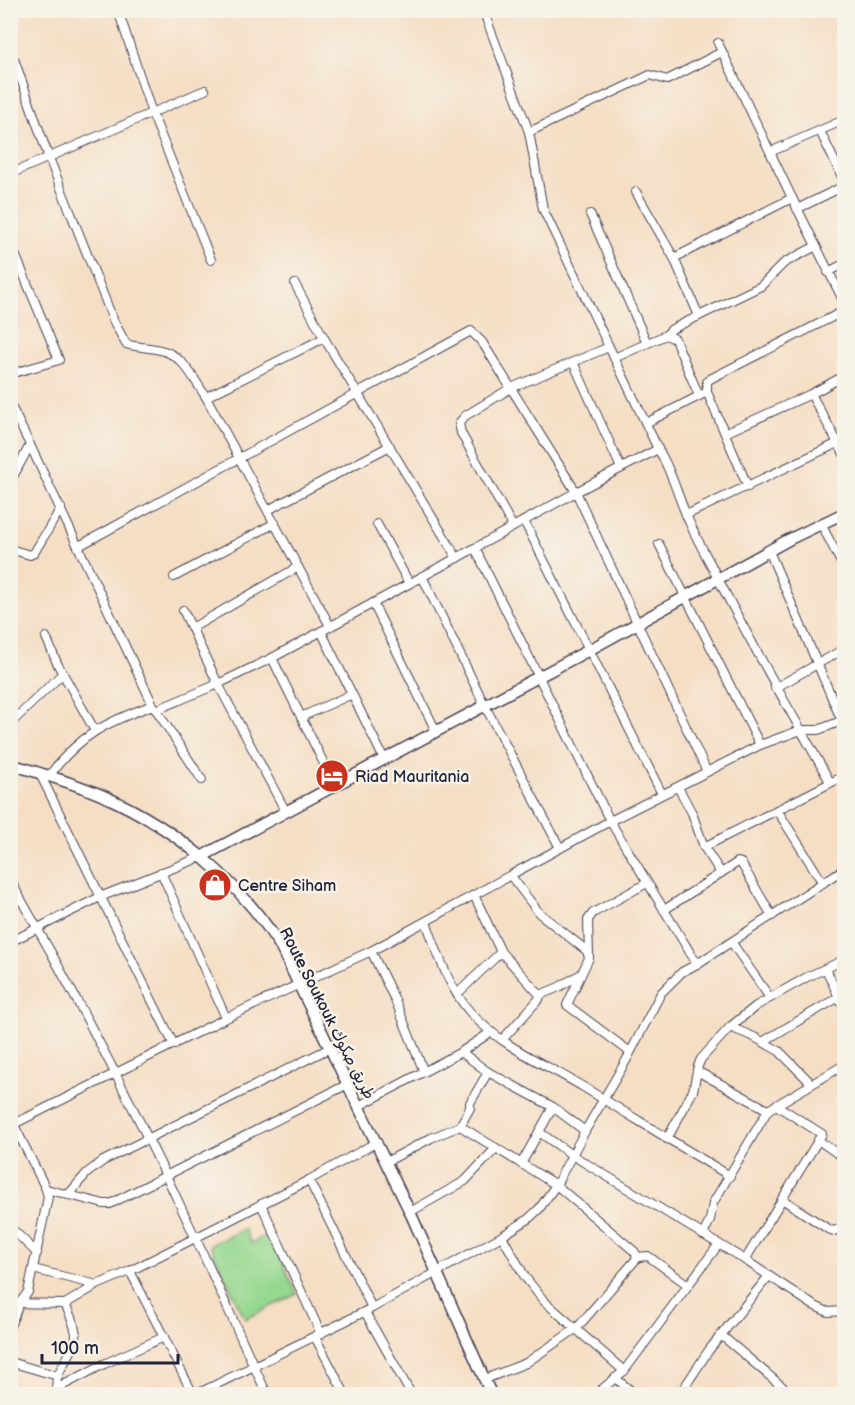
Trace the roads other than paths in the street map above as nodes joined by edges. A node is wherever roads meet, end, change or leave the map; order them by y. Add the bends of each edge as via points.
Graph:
1 (118, 10) edge
2 (483, 10) edge
3 (718, 43) dead end
4 (722, 52) junction
5 (14, 59) dead end
6 (205, 90) dead end
7 (152, 113) junction
8 (844, 120) edge
9 (820, 130) junction
10 (529, 132) junction
11 (770, 152) junction
12 (49, 158) junction
13 (10, 174) edge
14 (844, 181) edge
15 (844, 186) edge
16 (636, 192) dead end
17 (792, 198) junction
18 (797, 209) junction
19 (590, 213) dead end
20 (10, 242) edge
21 (816, 246) junction
22 (674, 258) junction
23 (211, 260) dead end
24 (844, 264) edge
25 (828, 272) junction
26 (295, 284) dead end
27 (844, 302) edge
28 (844, 311) edge
29 (699, 316) junction
30 (666, 335) junction
31 (324, 338) junction
32 (647, 343) junction
33 (609, 347) junction
34 (614, 358) junction
35 (573, 362) junction
36 (10, 374) edge
37 (844, 376) edge
38 (511, 388) junction
39 (359, 394) junction
40 (703, 394) junction
41 (811, 394) junction
42 (206, 397) junction
43 (10, 404) edge
44 (646, 423) junction
45 (725, 433) junction
46 (838, 442) junction
47 (30, 445) junction
48 (390, 446) junction
49 (658, 449) junction
50 (844, 454) edge
51 (239, 458) junction
52 (621, 468) junction
53 (10, 483) edge
54 (748, 487) junction
55 (576, 492) junction
56 (61, 508) junction
57 (268, 510) junction
58 (844, 513) edge
59 (686, 515) junction
60 (524, 521) junction
61 (275, 523) junction
62 (377, 524) dead end
63 (821, 524) junction
64 (513, 527) junction
65 (659, 544) dead end
66 (79, 546) junction
67 (474, 548) junction
68 (10, 549) edge
69 (768, 551) junction
70 (457, 558) junction
71 (298, 567) junction
72 (844, 568) edge
73 (422, 576) junction
74 (174, 577) dead end
75 (718, 580) junction
76 (409, 583) junction
77 (686, 597) junction
78 (373, 603) junction
79 (183, 610) dead end
80 (637, 623) junction
81 (330, 626) junction
82 (192, 628) junction
83 (321, 631) junction
84 (46, 637) dead end
85 (844, 649) edge
86 (589, 650) junction
87 (272, 658) junction
88 (818, 665) junction
89 (63, 673) junction
90 (538, 677) junction
91 (218, 684) junction
92 (776, 688) junction
93 (352, 694) junction
94 (485, 706) junction
95 (155, 707) junction
96 (301, 717) junction
97 (844, 722) edge
98 (10, 724) edge
99 (801, 730) junction
100 (95, 731) junction
101 (436, 732) junction
102 (760, 745) junction
103 (384, 759) junction
104 (10, 764) edge
105 (707, 772) junction
106 (44, 774) junction
107 (844, 776) edge
108 (202, 780) dead end
109 (830, 782) junction
110 (335, 786) junction
111 (678, 786) junction
112 (662, 794) junction
113 (777, 810) junction
114 (286, 812) junction
115 (610, 821) junction
116 (704, 847) junction
117 (560, 848) junction
118 (201, 857) junction
119 (844, 869) edge
120 (161, 872) junction
121 (721, 873) junction
122 (511, 876) junction
123 (10, 880) edge
124 (647, 883) junction
125 (823, 883) junction
126 (474, 895) junction
127 (100, 897) junction
128 (664, 910) junction
129 (772, 916) junction
130 (426, 922) junction
131 (38, 928) junction
132 (10, 942) edge
133 (732, 943) junction
134 (371, 951) junction
135 (501, 952) junction
136 (589, 958) junction
137 (844, 960) edge
138 (697, 964) junction
139 (825, 969) junction
140 (582, 974) junction
141 (299, 984) junction
142 (457, 994) junction
143 (540, 995) junction
144 (842, 995) edge
145 (771, 998) junction
146 (844, 1008) edge
147 (226, 1018) junction
148 (730, 1027) junction
149 (491, 1032) junction
150 (502, 1040) junction
151 (764, 1041) junction
152 (174, 1045) junction
153 (330, 1048) junction
154 (461, 1052) junction
155 (630, 1052) junction
156 (844, 1065) edge
157 (697, 1071) junction
158 (424, 1072) junction
159 (488, 1072) junction
160 (115, 1075) junction
161 (348, 1084) junction
162 (812, 1084) junction
163 (603, 1100) junction
164 (777, 1105) junction
165 (359, 1106) junction
166 (553, 1107) junction
167 (768, 1110) junction
168 (12, 1126) edge
169 (460, 1126) junction
170 (585, 1131) junction
171 (539, 1132) junction
172 (147, 1138) junction
173 (667, 1139) junction
174 (818, 1140) junction
175 (376, 1142) junction
176 (496, 1148) junction
177 (572, 1155) junction
178 (844, 1155) edge
179 (386, 1162) junction
180 (521, 1164) junction
181 (166, 1176) junction
182 (730, 1176) junction
183 (309, 1180) junction
184 (556, 1185) junction
185 (46, 1189) junction
186 (68, 1194) junction
187 (782, 1199) junction
188 (261, 1204) junction
189 (411, 1212) junction
190 (844, 1226) edge
191 (10, 1227) edge
192 (703, 1235) junction
193 (502, 1236) junction
194 (195, 1237) junction
195 (719, 1244) junction
196 (37, 1253) junction
197 (638, 1257) junction
198 (745, 1260) junction
199 (33, 1269) junction
200 (130, 1271) junction
201 (437, 1271) junction
202 (768, 1277) junction
203 (97, 1285) junction
204 (688, 1285) junction
205 (15, 1303) edge
206 (65, 1304) junction
207 (369, 1310) junction
208 (844, 1311) edge
209 (10, 1326) edge
210 (577, 1328) junction
211 (721, 1335) junction
212 (318, 1336) junction
213 (164, 1337) junction
214 (10, 1362) edge
215 (254, 1366) junction
216 (624, 1371) junction
217 (57, 1376) junction
218 (615, 1378) junction
219 (485, 1379) junction
220 (57, 1392) edge
221 (682, 1392) edge
222 (195, 1395) edge
223 (267, 1395) edge
224 (345, 1395) edge
225 (411, 1395) edge
226 (491, 1395) edge
227 (597, 1395) edge
228 (634, 1395) edge
229 (696, 1395) edge
230 (791, 1395) edge

1 - 7 street
2 - 10 street
3 - 4 street
4 - 10 street via 667,80 650,75
4 - 11 street
5 - 12 street
6 - 7 street
7 - 12 street
7 - 23 street
8 - 9 street
9 - 11 street
9 - 14 street
10 - 33 street via 543,209
11 - 17 street
12 - 13 street
12 - 42 street via 126,344 164,351 181,361
15 - 18 street
16 - 22 street
17 - 18 street
17 - 22 street
18 - 21 street
19 - 32 street
20 - 36 street via 58,360
21 - 25 street
21 - 29 street via 784,263 761,286
22 - 29 street
24 - 25 street
25 - 27 street
26 - 31 street
28 - 40 street via 710,379
29 - 30 street
30 - 32 street
30 - 40 street via 675,339
31 - 39 street
31 - 42 street
32 - 34 street
33 - 34 street
33 - 35 street
34 - 44 street
35 - 38 street
35 - 52 street
37 - 41 street
38 - 39 street via 471,331
38 - 55 street
38 - 64 street via 459,423
39 - 48 street
39 - 51 street
40 - 44 street
40 - 45 street
41 - 45 street
41 - 46 street
42 - 51 street
43 - 47 street
44 - 49 street
45 - 54 street
46 - 50 street
46 - 54 street
47 - 53 street
47 - 56 street
48 - 57 street
48 - 70 street
49 - 52 street
49 - 59 street
51 - 57 street
51 - 66 street
52 - 55 street
54 - 59 street
55 - 60 street
55 - 80 street
56 - 66 street
56 - 68 street via 34,553
57 - 61 street
58 - 63 street
59 - 75 street
60 - 64 street
60 - 86 street
61 - 71 street
61 - 74 street
62 - 76 street
63 - 69 street
63 - 72 street
64 - 67 street
65 - 77 street
66 - 95 street
67 - 70 street
67 - 90 street
69 - 75 street
69 - 88 street
70 - 73 street
71 - 81 street
71 - 82 street
73 - 76 street
73 - 94 street
75 - 77 street
75 - 92 street
76 - 78 street
77 - 80 street
77 - 102 street
78 - 81 street
78 - 101 street
79 - 82 street
80 - 86 street
80 - 105 street
81 - 83 street
82 - 91 street
83 - 87 street
83 - 93 street
84 - 89 street
85 - 88 street
86 - 90 street
86 - 112 street
87 - 91 street
87 - 96 street
88 - 92 street
88 - 97 street
89 - 98 street
89 - 100 street
90 - 94 street
90 - 115 street
91 - 95 street
91 - 114 street
92 - 99 street
93 - 96 street
93 - 103 street
94 - 101 street
94 - 117 street
95 - 100 street via 123,716
95 - 108 street
96 - 110 street
97 - 99 street via 818,730
99 - 102 street
99 - 109 street
100 - 106 street
101 - 103 street
102 - 105 street
103 - 110 street
104 - 106 street, Route Soukouk طريق صكوك
105 - 111 street
106 - 118 street, Route Soukouk طريق صكوك via 106,797 149,819
106 - 127 street
107 - 109 street
109 - 113 street
110 - 114 street
111 - 112 street
111 - 116 street
112 - 115 street
113 - 116 street
113 - 125 street
114 - 118 street
115 - 117 street
115 - 124 street
116 - 121 street
117 - 122 street
118 - 120 street
118 - 141 street, Route Soukouk طريق صكوك via 264,920
119 - 125 street
120 - 127 street
120 - 147 street
121 - 128 street
121 - 129 street via 734,863 741,863
122 - 126 street
122 - 136 street via 539,913 582,945
123 - 131 street
124 - 128 street
124 - 136 street via 588,920
125 - 129 street
126 - 130 street
126 - 135 street
127 - 131 street
127 - 152 street
128 - 138 street
129 - 133 street
130 - 134 street
130 - 142 street
131 - 132 street
131 - 160 street
133 - 138 street
133 - 145 street
134 - 141 street
134 - 158 street
135 - 142 street
135 - 143 street
136 - 140 street
137 - 139 street
138 - 155 street via 682,972 661,993
139 - 144 street
139 - 145 street
140 - 143 street
140 - 155 street via 567,1005
141 - 147 street
141 - 153 street, Route Soukouk طريق صكوك
142 - 149 street
143 - 150 street
144 - 146 street
144 - 151 street
145 - 148 street
147 - 152 street
148 - 151 street
148 - 157 street via 705,1052
149 - 150 street
149 - 154 street
150 - 163 street
151 - 162 street
152 - 160 street
153 - 161 street, Route Soukouk طريق صكوك
153 - 172 street
154 - 158 street
154 - 159 street
155 - 163 street
156 - 162 street
157 - 167 street
157 - 173 street via 693,1091
158 - 165 street
159 - 166 street
159 - 169 street
160 - 168 street
160 - 172 street
161 - 165 street, Route Soukouk طريق صكوك
161 - 181 street
162 - 164 street
163 - 170 street
163 - 173 street
164 - 167 street
164 - 174 street via 820,1132
165 - 175 street, Route Soukouk طريق صكوك
166 - 170 street
166 - 171 street
167 - 182 street
168 - 185 street
169 - 176 street
169 - 179 street
170 - 177 street
171 - 177 street
171 - 180 street
172 - 181 street
172 - 186 street via 103,1161
173 - 182 street
174 - 178 street
174 - 187 street
175 - 179 street, Route Soukouk طريق صكوك
175 - 183 street
176 - 180 street
176 - 189 street via 465,1181
177 - 184 street
177 - 192 street
179 - 189 street, Route Soukouk طريق صكوك
180 - 184 street
181 - 186 street via 107,1204
181 - 194 street
182 - 192 street via 711,1207
183 - 188 street
183 - 207 street
184 - 193 street via 539,1209
184 - 197 street
185 - 186 street
185 - 196 street via 47,1204
187 - 190 street via 834,1231
187 - 198 street
188 - 194 street
188 - 212 street
189 - 201 street, Route Soukouk طريق صكوك
191 - 196 street
192 - 195 street
193 - 201 street
193 - 210 street via 538,1293
194 - 200 street
194 - 215 street
195 - 198 street
195 - 204 street
196 - 199 street
197 - 204 street via 648,1256
197 - 210 street
198 - 202 street
199 - 203 street
199 - 205 street via 28,1292
200 - 203 street
200 - 213 street
201 - 207 street
201 - 219 street, Route Soukouk طريق صكوك
202 - 208 street via 821,1309
202 - 211 street
203 - 206 street
204 - 216 street
205 - 206 street
205 - 209 street
206 - 217 street via 76,1334 74,1346
207 - 212 street
207 - 225 street
210 - 216 street
210 - 219 street via 526,1363
211 - 221 street
211 - 230 street
212 - 215 street
212 - 224 street
213 - 220 street via 104,1364
213 - 222 street
214 - 217 street
215 - 222 street
215 - 223 street
216 - 218 street
217 - 220 street
218 - 227 street
218 - 228 street
219 - 226 street, Route Soukouk طريق صكوك
221 - 229 street

